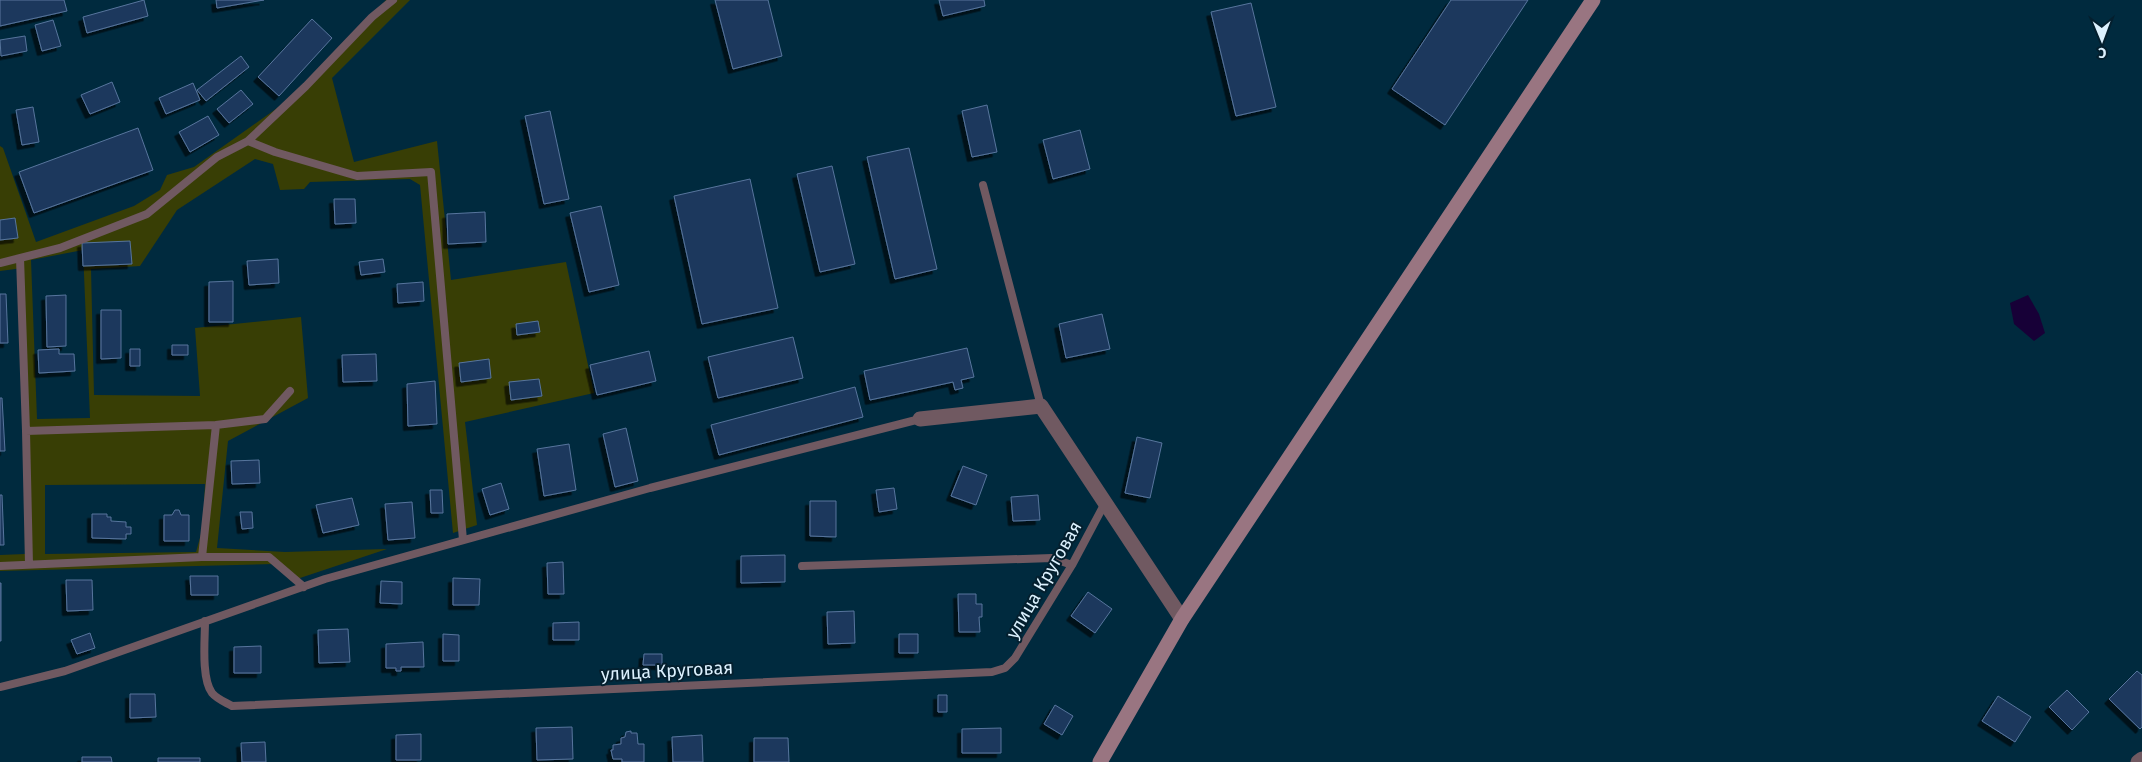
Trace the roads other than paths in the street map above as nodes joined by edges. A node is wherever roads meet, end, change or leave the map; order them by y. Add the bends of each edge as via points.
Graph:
1 (394, 0) edge
2 (1593, 0) edge
3 (248, 141) junction
4 (983, 185) dead end
5 (20, 258) junction
6 (0, 263) edge
7 (290, 391) dead end
8 (1041, 406) junction
9 (920, 419) joint
10 (216, 425) junction
11 (26, 432) junction
12 (1105, 503) junction
13 (463, 540) junction
14 (202, 557) junction
15 (29, 564) junction
16 (1072, 565) junction
17 (0, 566) edge
18 (802, 566) dead end
19 (304, 587) junction
20 (1182, 619) junction
21 (205, 621) junction
22 (0, 687) edge
23 (2142, 759) edge
24 (1100, 762) edge
25 (2138, 762) edge

1 - 3 lane
2 - 20 street
3 - 5 lane via 217,157 147,214 60,248
3 - 13 lane via 357,176 431,172
4 - 8 lane
5 - 6 lane
5 - 11 lane
7 - 10 lane via 266,418
8 - 9 street
8 - 12 street
9 - 13 lane
10 - 11 lane
10 - 14 lane
11 - 15 lane
12 - 16 lane, улица Круговая
12 - 20 street
13 - 19 lane
14 - 15 lane
14 - 19 lane via 269,557
15 - 17 lane
16 - 18 lane via 1052,558
16 - 21 lane, улица Круговая via 1015,658 1005,668 992,672 232,706 212,692 206,678
19 - 21 lane
20 - 24 street
21 - 22 lane via 65,671
23 - 25 street

